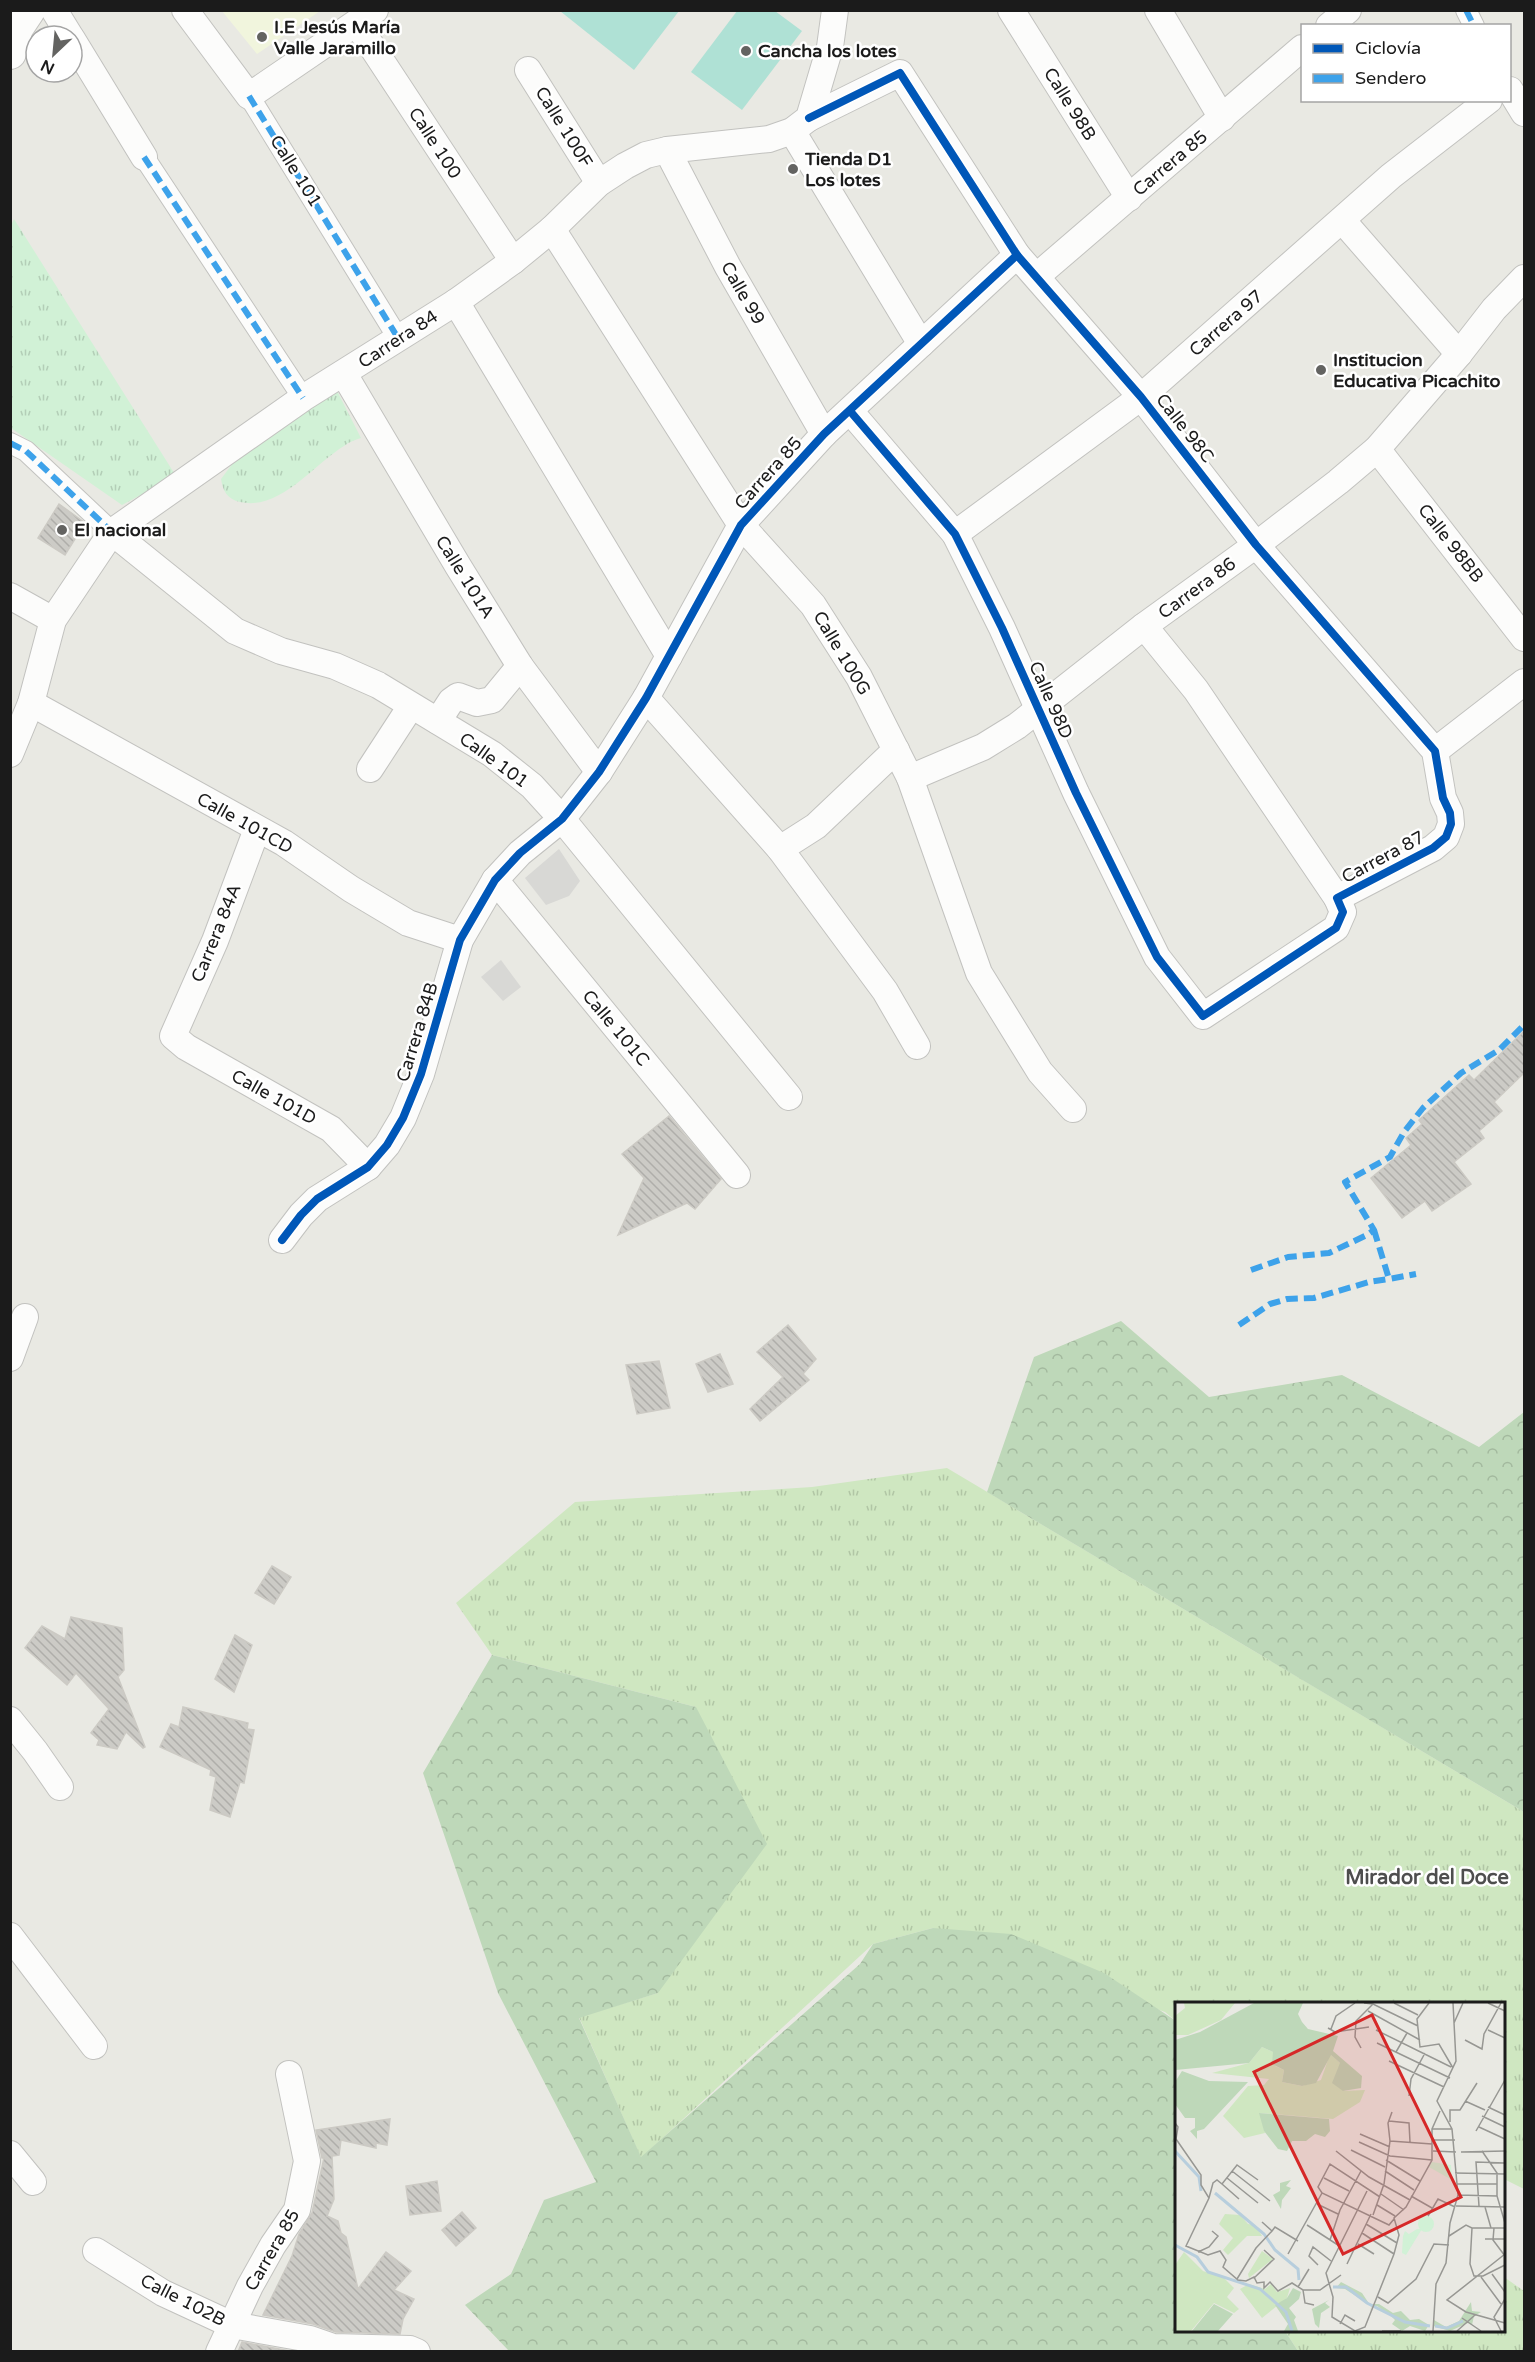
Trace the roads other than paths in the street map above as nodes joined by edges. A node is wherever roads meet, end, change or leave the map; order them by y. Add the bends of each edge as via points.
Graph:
1 (54, 10) edge
2 (185, 10) edge
3 (835, 10) edge
4 (1011, 10) edge
5 (1158, 10) edge
6 (1311, 10) edge
7 (1348, 10) edge
8 (1466, 10) edge
9 (366, 17) edge
10 (62, 24) edge
11 (1320, 24) edge
12 (1331, 24) edge
13 (1473, 24) edge
14 (1301, 49) edge
15 (84, 59) edge
16 (528, 70) dead end
17 (900, 73) joint
18 (1524, 76) edge
19 (1511, 86) edge
20 (1511, 90) edge
21 (249, 96) junction
22 (1486, 102) edge
23 (1524, 113) edge
24 (1222, 118) junction
25 (801, 124) junction
26 (667, 150) junction
27 (144, 157) joint
28 (599, 183) junction
29 (1129, 198) junction
30 (1342, 220) junction
31 (552, 229) junction
32 (1017, 255) junction
33 (513, 261) junction
34 (1037, 276) junction
35 (1524, 278) edge
36 (456, 302) junction
37 (398, 338) junction
38 (921, 344) junction
39 (1460, 354) junction
40 (344, 374) junction
41 (1141, 397) junction
42 (303, 398) junction
43 (850, 411) junction
44 (824, 434) junction
45 (10, 443) edge
46 (1377, 449) junction
47 (741, 525) junction
48 (112, 532) junction
49 (955, 534) junction
50 (1256, 545) junction
51 (10, 596) edge
52 (53, 620) junction
53 (1144, 626) junction
54 (1524, 638) edge
55 (669, 656) junction
56 (520, 666) junction
57 (1524, 682) edge
58 (646, 698) junction
59 (31, 703) junction
60 (411, 706) junction
61 (1039, 710) junction
62 (438, 721) junction
63 (13, 743) edge
64 (896, 750) junction
65 (1435, 751) junction
66 (370, 769) dead end
67 (599, 772) junction
68 (910, 778) junction
69 (562, 819) junction
70 (257, 829) junction
71 (780, 849) junction
72 (495, 880) junction
73 (1337, 898) junction
74 (460, 940) junction
75 (1203, 1016) joint
76 (173, 1036) joint
77 (916, 1046) dead end
78 (789, 1097) dead end
79 (1072, 1109) dead end
80 (368, 1167) junction
81 (737, 1175) dead end
82 (282, 1240) dead end
83 (25, 1317) dead end
84 (10, 1358) edge
85 (10, 1720) edge
86 (60, 1787) dead end
87 (10, 1936) edge
88 (94, 2046) dead end
89 (289, 2074) dead end
90 (10, 2154) edge
91 (33, 2182) dead end
92 (96, 2251) dead end
93 (232, 2325) junction
94 (219, 2352) edge
95 (417, 2352) edge

1 - 10 street
2 - 21 street, Calle 101
3 - 25 street via 830,47
4 - 29 street, Calle 98B
5 - 24 street
6 - 11 street
7 - 12 street
8 - 13 street
9 - 21 street
9 - 33 street, Calle 100
14 - 24 street, Carrera 85
15 - 27 street
16 - 28 street, Calle 100F
17 - 25 street, Carrera 84
17 - 32 street, Calle 98C
18 - 19 street
20 - 23 street
21 - 37 street, Calle 101
22 - 30 street, Carrera 97 via 1391,176
24 - 29 street, Carrera 85
25 - 26 street, Carrera 84 via 769,139
25 - 38 street
26 - 28 street, Carrera 84 via 646,155
26 - 44 street, Calle 99 via 728,267
27 - 42 street
28 - 31 street, Carrera 84
29 - 34 street, Carrera 85
30 - 39 street
30 - 41 street, Carrera 97
31 - 33 street, Carrera 84
31 - 47 street, Calle 100G
32 - 34 street, Calle 98C
32 - 38 street, Carrera 85
33 - 36 street, Carrera 84
34 - 41 street, Calle 98C
35 - 39 street, Carrera 86
36 - 37 street, Carrera 84
36 - 55 street
37 - 40 street, Carrera 84
38 - 43 street, Carrera 85
39 - 46 street, Carrera 86
40 - 42 street, Carrera 84
40 - 56 street, Calle 101A
41 - 49 street, Carrera 97
41 - 50 street, Calle 98C
42 - 48 street, Carrera 84
43 - 44 street, Carrera 85
43 - 49 street, Calle 98D
44 - 47 street, Carrera 85
45 - 48 street via 26,451
46 - 50 street, Carrera 86
46 - 54 street, Calle 98BB
47 - 55 street, Carrera 85
47 - 64 street, Calle 100G via 813,605 859,677
48 - 52 street, Carrera 84
48 - 60 street, Calle 101 via 236,631 281,651 335,666 378,685
49 - 61 street, Calle 98D
50 - 53 street, Carrera 86
50 - 65 street, Calle 98C
51 - 52 street
52 - 59 street, Carrera 84
53 - 61 street, Carrera 86
53 - 73 street via 1196,690
55 - 58 street, Carrera 85
56 - 62 street via 492,700 477,703 458,696
56 - 67 street, Calle 101A
57 - 65 street
58 - 67 street, Carrera 85
58 - 71 street
59 - 63 street, Carrera 84
59 - 70 street, Calle 101CD
60 - 62 street, Calle 101
60 - 66 street
61 - 68 street, Carrera 86 via 983,747
61 - 75 street, Calle 98D via 1156,957
62 - 69 street, Calle 101 via 500,760 532,786
64 - 68 street, Calle 100G
64 - 71 street via 816,826
65 - 73 street, Carrera 87 via 1443,798 1450,813 1446,837 1433,848
67 - 69 street, Carrera 85
68 - 79 street, Calle 100G via 979,973 1040,1072
69 - 72 street, Carrera 84B via 520,853
69 - 78 street, Calle 101
70 - 74 street, Calle 101CD via 408,923
70 - 76 street, Carrera 84A via 215,941
71 - 77 street via 885,990
72 - 74 street, Carrera 84B
72 - 81 street, Calle 101C
73 - 75 street, Carrera 87 via 1343,912 1336,928
74 - 80 street, Carrera 84B via 421,1074 403,1118 387,1146
76 - 80 street, Calle 101D via 331,1129
80 - 82 street, Carrera 84B via 317,1199
83 - 84 street
85 - 86 street
87 - 88 street
89 - 93 street, Carrera 85 via 306,2161 297,2210 273,2245
90 - 91 street
92 - 93 street, Calle 102B via 163,2293
93 - 94 street, Carrera 85
93 - 95 street, Calle 102B via 333,2347

